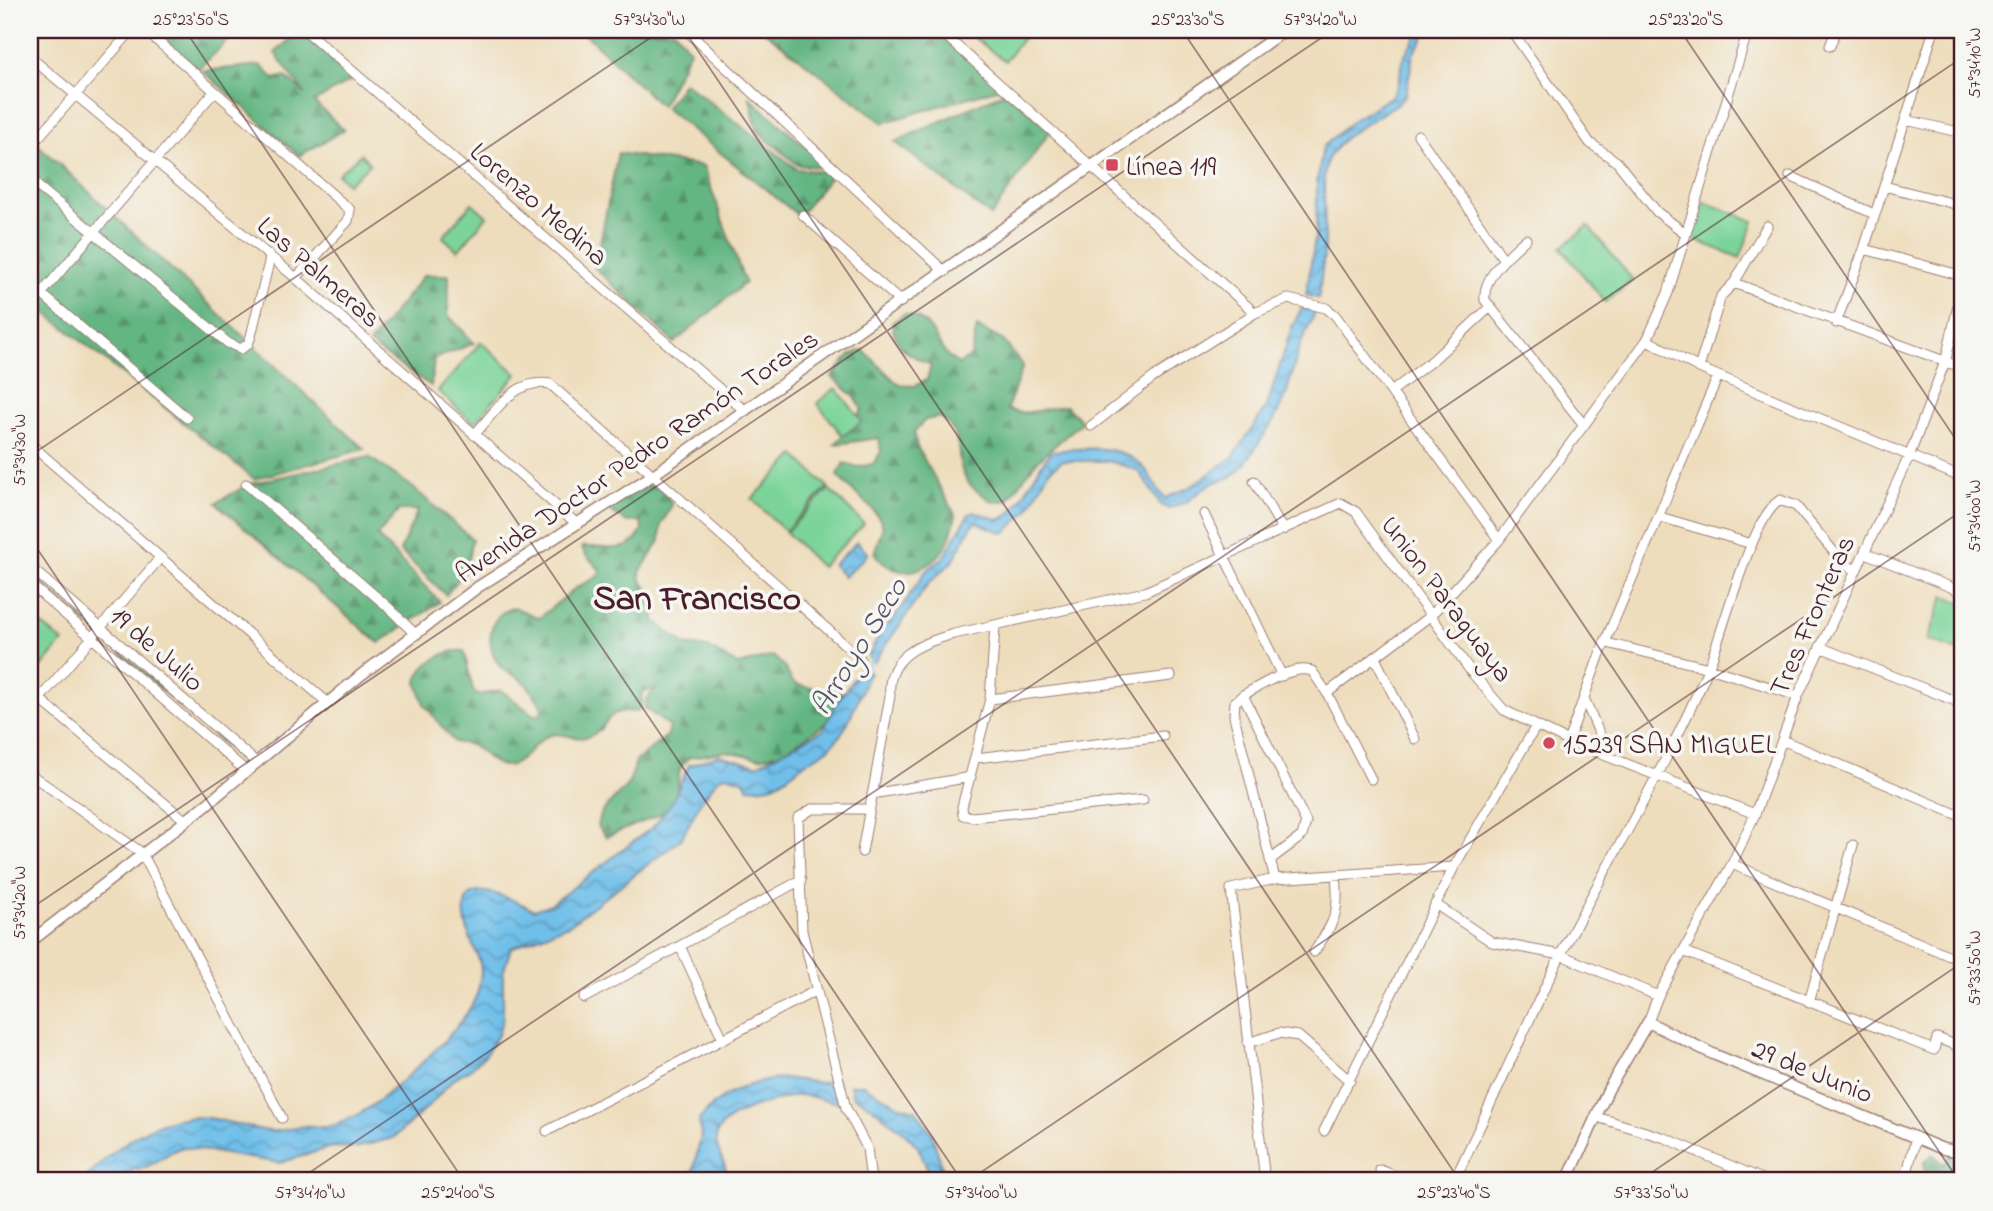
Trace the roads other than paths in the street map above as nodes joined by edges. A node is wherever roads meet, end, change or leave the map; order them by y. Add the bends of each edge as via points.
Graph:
1 (132, 30) edge
2 (145, 30) edge
3 (305, 30) edge
4 (686, 30) edge
5 (939, 30) edge
6 (1285, 30) edge
7 (1511, 30) edge
8 (1748, 30) edge
9 (1836, 30) edge
10 (1934, 30) edge
11 (1830, 46) dead end
12 (30, 57) edge
13 (214, 92) junction
14 (75, 94) junction
15 (1906, 120) junction
16 (1963, 133) edge
17 (1418, 135) dead end
18 (30, 147) edge
19 (154, 160) junction
20 (1094, 166) junction
21 (1790, 176) dead end
22 (30, 180) edge
23 (1884, 186) junction
24 (1963, 206) edge
25 (1874, 214) junction
26 (803, 215) dead end
27 (1767, 226) dead end
28 (93, 232) junction
29 (1685, 233) junction
30 (1526, 239) dead end
31 (1864, 249) junction
32 (270, 258) junction
33 (1504, 260) junction
34 (945, 272) junction
35 (1963, 276) edge
36 (296, 278) junction
37 (1734, 283) junction
38 (30, 284) edge
39 (1963, 284) edge
40 (41, 294) junction
41 (901, 302) junction
42 (1489, 308) junction
43 (1255, 313) junction
44 (1836, 323) junction
45 (1647, 340) junction
46 (1946, 359) junction
47 (1699, 368) junction
48 (1963, 368) edge
49 (1718, 376) junction
50 (1391, 392) junction
51 (745, 411) junction
52 (187, 418) dead end
53 (1584, 425) junction
54 (1091, 426) dead end
55 (474, 435) junction
56 (30, 444) edge
57 (1910, 454) junction
58 (653, 475) junction
59 (1963, 478) edge
60 (1254, 481) dead end
61 (246, 484) dead end
62 (1204, 514) dead end
63 (1660, 517) junction
64 (576, 524) junction
65 (1283, 530) junction
66 (1499, 540) junction
67 (1752, 544) junction
68 (1865, 552) junction
69 (1225, 556) junction
70 (160, 558) junction
71 (30, 567) edge
72 (1855, 570) junction
73 (30, 584) edge
74 (1963, 592) edge
75 (1430, 616) junction
76 (995, 626) junction
77 (100, 627) junction
78 (415, 634) junction
79 (91, 637) junction
80 (1607, 643) junction
81 (1820, 647) junction
82 (860, 658) dead end
83 (1375, 658) junction
84 (1709, 668) junction
85 (1171, 676) dead end
86 (1282, 676) junction
87 (30, 691) edge
88 (1327, 693) junction
89 (1243, 695) junction
90 (1798, 696) junction
91 (1584, 698) junction
92 (39, 699) junction
93 (990, 699) junction
94 (328, 703) junction
95 (1963, 704) edge
96 (30, 710) edge
97 (1536, 726) junction
98 (1163, 736) dead end
99 (1415, 739) dead end
100 (1782, 740) junction
101 (1568, 741) junction
102 (1609, 756) junction
103 (976, 758) junction
104 (257, 763) junction
105 (247, 772) junction
106 (30, 774) edge
107 (1659, 775) junction
108 (971, 777) junction
109 (1371, 779) dead end
110 (872, 794) junction
111 (1143, 800) dead end
112 (869, 809) junction
113 (1755, 814) junction
114 (1963, 817) edge
115 (186, 821) junction
116 (1853, 845) dead end
117 (862, 852) dead end
118 (142, 853) junction
119 (1270, 860) junction
120 (1732, 864) junction
121 (1454, 867) junction
122 (1336, 875) junction
123 (1275, 879) junction
124 (801, 880) junction
125 (1435, 904) junction
126 (1834, 909) junction
127 (30, 942) edge
128 (680, 946) junction
129 (1683, 951) junction
130 (1314, 952) dead end
131 (1561, 955) junction
132 (1950, 956) dead end
133 (817, 990) junction
134 (1658, 996) junction
135 (584, 998) dead end
136 (1809, 1002) junction
137 (1648, 1022) junction
138 (723, 1039) junction
139 (1248, 1043) junction
140 (1963, 1048) edge
141 (1350, 1081) junction
142 (1597, 1117) junction
143 (282, 1118) dead end
144 (547, 1131) dead end
145 (1324, 1131) dead end
146 (1916, 1137) junction
147 (1963, 1152) edge
148 (1380, 1170) dead end
149 (871, 1181) edge
150 (1265, 1181) edge
151 (1409, 1181) edge
152 (1454, 1181) edge
153 (1567, 1181) edge
154 (1767, 1181) edge
155 (1905, 1181) edge

1 - 14 street
2 - 13 street
3 - 51 street, Lorenzo Medina
4 - 34 street
5 - 20 street
6 - 20 street, Avenida Doctor Pedro Ramón Torales
7 - 29 street via 1590,143 1617,162 1657,212
8 - 29 street
9 - 11 street
10 - 15 street
12 - 14 street, Las Palmeras
13 - 19 street
13 - 36 street via 350,210 348,221
14 - 18 street
14 - 19 street, Las Palmeras
15 - 16 street
15 - 23 street
17 - 33 street
19 - 28 street
19 - 32 street, Las Palmeras
20 - 34 street, Avenida Doctor Pedro Ramón Torales
20 - 43 street
21 - 25 street
22 - 28 street
23 - 24 street
23 - 25 street
25 - 31 street
26 - 41 street
27 - 37 street
28 - 32 street via 241,349 251,336
28 - 40 street
29 - 45 street via 1668,293
30 - 33 street
31 - 35 street
31 - 44 street
32 - 36 street, Las Palmeras
33 - 42 street via 1485,286
34 - 41 street, Avenida Doctor Pedro Ramón Torales
36 - 55 street, Las Palmeras
37 - 44 street
37 - 47 street via 1721,296
38 - 40 street
39 - 46 street, Tres Fronteras
40 - 52 street
41 - 51 street, Avenida Doctor Pedro Ramón Torales
42 - 50 street
42 - 53 street
43 - 50 street via 1288,299 1326,307
43 - 54 street via 1154,377
44 - 46 street
45 - 47 street
45 - 53 street
46 - 48 street
46 - 57 street, Tres Fronteras
47 - 49 street
49 - 57 street
49 - 63 street
50 - 66 street
51 - 58 street, Avenida Doctor Pedro Ramón Torales
53 - 66 street
55 - 58 street via 513,391 535,382 550,384
55 - 64 street, Las Palmeras
56 - 70 street
57 - 59 street
57 - 68 street, Tres Fronteras
58 - 64 street, Avenida Doctor Pedro Ramón Torales
58 - 82 street
60 - 65 street
61 - 78 street
62 - 69 street
63 - 67 street
63 - 80 street
64 - 78 street, Avenida Doctor Pedro Ramón Torales
65 - 69 street
65 - 75 street, Union Paraguaya via 1341,503 1356,512
66 - 75 street
67 - 72 street via 1771,506 1787,500
67 - 84 street
68 - 72 street, Tres Fronteras
68 - 74 street
69 - 76 street via 1145,592
69 - 86 street
70 - 77 street
70 - 94 street
71 - 77 street, 19 de Julio
72 - 81 street, Tres Fronteras
73 - 79 street, 19 de Julio
75 - 83 street
75 - 97 street, Union Paraguaya via 1504,710
76 - 93 street
76 - 110 street via 926,642 894,666
77 - 79 street
77 - 104 street, 19 de Julio
78 - 94 street, Avenida Doctor Pedro Ramón Torales
79 - 92 street
79 - 105 street, 19 de Julio
80 - 84 street
80 - 91 street
81 - 90 street, Tres Fronteras
81 - 95 street
83 - 88 street
83 - 99 street
84 - 90 street
84 - 107 street
85 - 93 street
86 - 88 street via 1312,671
86 - 89 street
87 - 92 street
88 - 109 street
89 - 119 street via 1235,702 1234,716
89 - 119 street via 1306,822 1302,836
90 - 100 street, Tres Fronteras
91 - 101 street
91 - 102 street
92 - 96 street
92 - 115 street
93 - 103 street
94 - 104 street, Avenida Doctor Pedro Ramón Torales
97 - 101 street, Union Paraguaya
97 - 121 street
98 - 103 street
100 - 113 street, Tres Fronteras
100 - 114 street
101 - 102 street, Union Paraguaya
102 - 107 street, Union Paraguaya
103 - 108 street
104 - 105 street, Avenida Doctor Pedro Ramón Torales
105 - 115 street, Avenida Doctor Pedro Ramón Torales
106 - 118 street
107 - 113 street, Union Paraguaya
107 - 131 street
108 - 110 street
108 - 111 street via 962,807 963,815 972,817
110 - 112 street
112 - 117 street
112 - 124 street via 803,812 798,818
113 - 120 street, Tres Fronteras
115 - 118 street, Avenida Doctor Pedro Ramón Torales
116 - 126 street
118 - 127 street, Avenida Doctor Pedro Ramón Torales
118 - 143 street
119 - 123 street
120 - 126 street
120 - 129 street, Tres Fronteras
121 - 122 street
121 - 125 street
122 - 123 street
122 - 130 street via 1339,904 1335,922
123 - 139 street via 1236,885 1229,893
124 - 128 street
124 - 133 street via 802,931
125 - 131 street via 1492,942
125 - 141 street
126 - 132 street
126 - 136 street
128 - 135 street
128 - 138 street
129 - 134 street, Tres Fronteras
129 - 136 street
131 - 134 street
131 - 152 street
133 - 138 street
133 - 149 street via 846,1108 867,1148
134 - 137 street, Tres Fronteras
136 - 140 street via 1934,1050 1937,1038
137 - 142 street, Tres Fronteras
137 - 146 street, 29 de Junio via 1713,1054
138 - 144 street
139 - 141 street via 1279,1033 1298,1037
139 - 150 street
141 - 145 street
142 - 153 street, Tres Fronteras
142 - 154 street via 1665,1138
146 - 147 street, 29 de Junio
146 - 155 street
148 - 151 street

